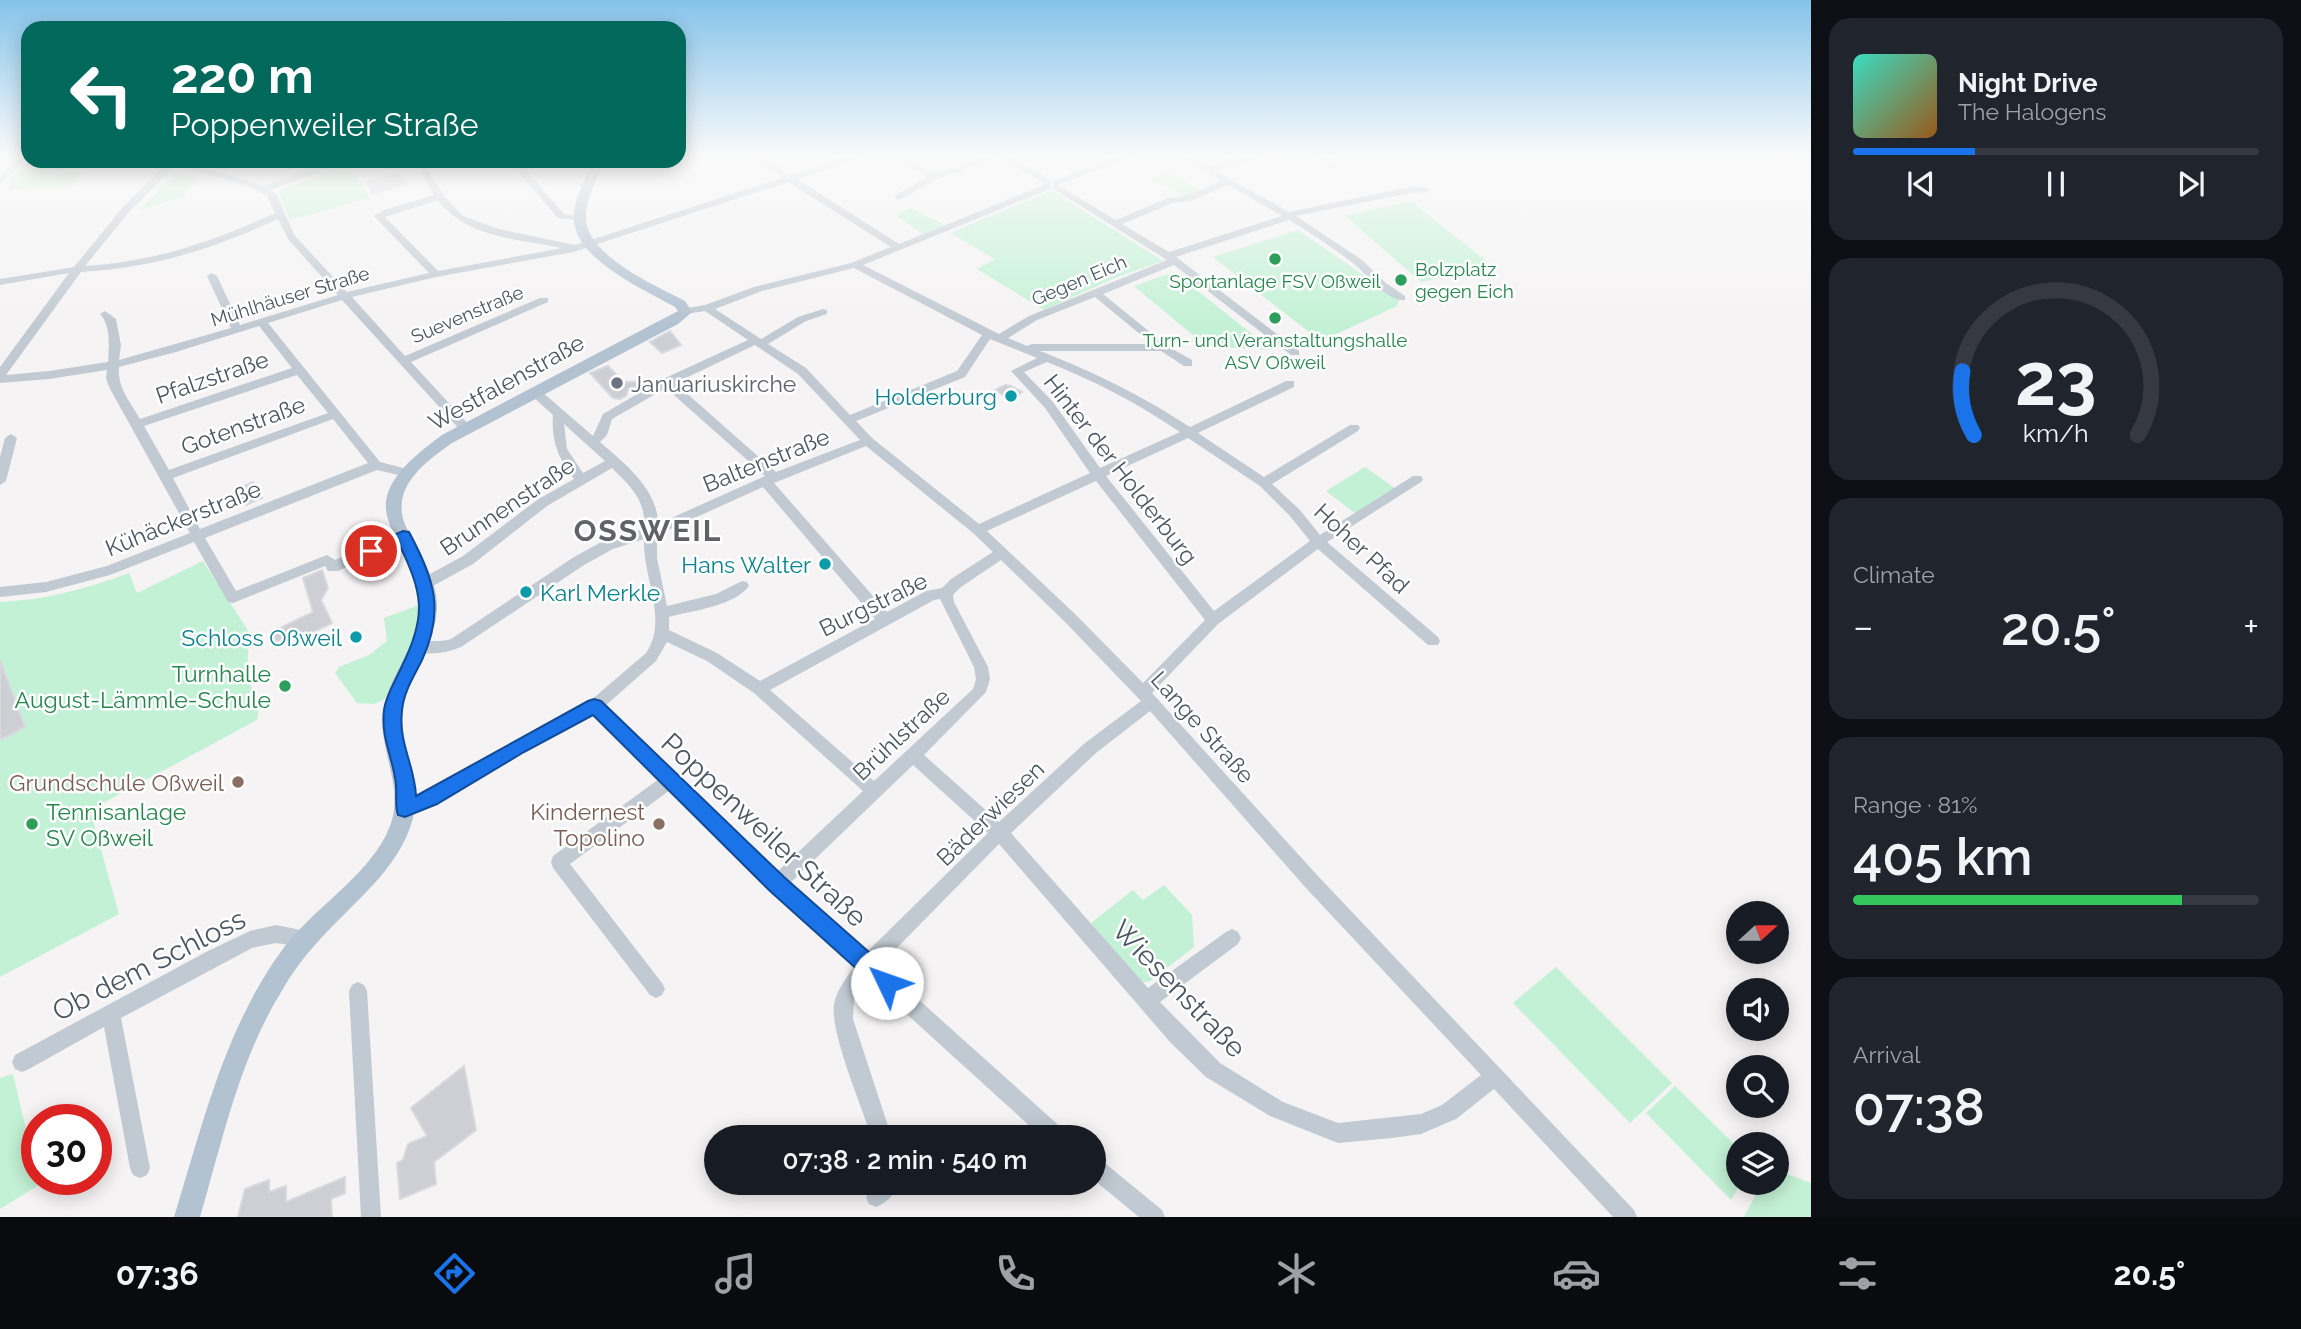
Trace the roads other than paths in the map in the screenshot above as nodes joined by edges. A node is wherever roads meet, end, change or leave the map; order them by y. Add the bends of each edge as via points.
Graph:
1 (123, 212) edge
2 (278, 212) edge
3 (388, 212) edge
4 (456, 212) edge
5 (557, 212) edge
6 (582, 212) edge
7 (687, 212) edge
8 (842, 212) edge
9 (987, 212) edge
10 (1097, 212) edge
11 (1143, 212) edge
12 (1279, 212) edge
13 (1300, 212) edge
14 (279, 215) junction
15 (1288, 217) junction
16 (580, 219) junction
17 (1116, 223) junction
18 (589, 243) junction
19 (576, 248) junction
20 (899, 248) junction
21 (1172, 258) junction
22 (855, 265) junction
23 (78, 271) junction
24 (436, 274) junction
25 (212, 276) dead end
26 (2, 285) edge
27 (1095, 292) junction
28 (344, 296) junction
29 (1401, 298) dead end
30 (544, 300) dead end
31 (707, 308) junction
32 (685, 311) junction
33 (823, 312) dead end
34 (105, 314) dead end
35 (261, 322) junction
36 (237, 330) junction
37 (988, 334) junction
38 (1001, 338) junction
39 (758, 343) junction
40 (1024, 346) junction
41 (1163, 348) junction
42 (1295, 353) dead end
43 (1048, 357) junction
44 (405, 360) junction
45 (1188, 363) dead end
46 (114, 365) junction
47 (299, 370) junction
48 (0, 377) edge
49 (667, 382) junction
50 (1290, 384) dead end
51 (537, 394) junction
52 (336, 414) junction
53 (559, 414) junction
54 (848, 420) junction
55 (138, 424) junction
56 (1354, 428) dead end
57 (466, 429) junction
58 (1192, 434) junction
59 (11, 438) dead end
60 (868, 441) junction
61 (592, 443) junction
62 (613, 462) junction
63 (376, 465) junction
64 (407, 473) junction
65 (1097, 473) junction
66 (165, 477) junction
67 (769, 479) junction
68 (1418, 479) dead end
69 (581, 480) junction
70 (0, 481) edge
71 (1264, 483) junction
72 (978, 530) junction
73 (650, 532) junction
74 (196, 536) junction
75 (403, 536) junction
76 (1318, 542) junction
77 (1002, 553) junction
78 (424, 584) junction
79 (742, 586) dead end
80 (0, 592) edge
81 (946, 593) junction
82 (662, 613) junction
83 (884, 619) junction
84 (1213, 620) junction
85 (663, 634) junction
86 (1433, 641) dead end
87 (420, 647) junction
88 (759, 689) junction
89 (1147, 697) junction
90 (594, 706) junction
91 (914, 756) junction
92 (671, 780) junction
93 (874, 791) junction
94 (405, 809) junction
95 (1000, 834) junction
96 (777, 884) junction
97 (305, 938) junction
98 (1232, 938) dead end
99 (869, 966) junction
100 (656, 989) dead end
101 (358, 990) dead end
102 (1146, 1001) junction
103 (111, 1013) junction
104 (22, 1062) dead end
105 (1495, 1076) junction
106 (879, 1125) edge
107 (1044, 1125) edge
108 (140, 1168) dead end
109 (1106, 1177) edge
110 (187, 1217) edge
111 (371, 1217) edge
112 (1155, 1217) edge
113 (1627, 1217) edge

1 - 23 street
2 - 14 street
3 - 24 street via 379,216
4 - 19 street via 465,221
5 - 16 street
6 - 16 main road
7 - 18 street, Mühlhäuser Straße
8 - 20 street
9 - 20 street
10 - 17 street
11 - 17 street
12 - 15 street
13 - 15 street, Gegen Eich
14 - 23 street via 175,256
14 - 28 street via 291,237
15 - 21 street, Gegen Eich
15 - 29 street via 1358,262
16 - 18 main road
17 - 21 street
18 - 19 street, Mühlhäuser Straße
18 - 32 main road via 619,269
19 - 24 street, Mühlhäuser Straße
20 - 22 street
21 - 27 street, Gegen Eich
21 - 42 street
22 - 31 street via 758,289
22 - 37 street, Hoher Pfad
23 - 26 street
23 - 48 street
24 - 28 street, Mühlhäuser Straße
25 - 36 street
27 - 38 street, Gegen Eich via 1033,318
27 - 41 street
28 - 35 street, Mühlhäuser Straße
28 - 44 street
30 - 44 street, Suevenstraße
31 - 32 street
31 - 39 street, Lange Straße
32 - 51 main road, Westfalenstraße
33 - 39 street
34 - 46 street via 111,319
35 - 36 street, Mühlhäuser Straße
35 - 47 street
36 - 46 street, Mühlhäuser Straße
37 - 38 street, Hoher Pfad
37 - 54 street via 961,374
38 - 40 street, Hoher Pfad
39 - 49 street
39 - 54 street, Lange Straße via 802,370
40 - 41 street
40 - 43 street, Hoher Pfad
41 - 45 street
43 - 58 street, Hoher Pfad via 1116,387
43 - 65 street, Hinter der Holderburg via 1017,371 1049,405
44 - 57 street
46 - 48 street, Mühlhäuser Straße
46 - 55 street via 115,387
47 - 52 street
47 - 55 street, Pfalzstraße
49 - 61 street via 607,417 601,435
49 - 67 street
50 - 58 street
51 - 53 street
51 - 57 main road, Westfalenstraße
52 - 63 street
52 - 66 street, Gotenstraße
53 - 61 street
53 - 69 street via 557,445
54 - 60 street, Lange Straße
55 - 66 street
56 - 71 street
57 - 64 main road, Westfalenstraße
58 - 65 street
58 - 71 street, Hoher Pfad
59 - 70 street
60 - 67 street, Baltenstraße
60 - 72 street, Lange Straße
61 - 62 street
62 - 69 street, Brunnenstraße
62 - 73 street via 646,499
63 - 64 street
63 - 74 street, Kühäckerstraße
64 - 75 main road, Westfalenstraße via 394,499
65 - 72 street
65 - 84 street, Hinter der Holderburg
66 - 74 street
67 - 73 street, Baltenstraße
67 - 83 street
68 - 76 street, Bäderwiesen
69 - 78 street, Brunnenstraße
71 - 76 street, Hoher Pfad
72 - 77 street, Lange Straße
73 - 82 street
73 - 87 street, Baltenstraße via 579,561 456,643
74 - 75 street via 233,598 327,560 333,567
74 - 80 street, Kühäckerstraße via 68,583
75 - 78 main road, Westfalenstraße
76 - 84 street, Bäderwiesen
76 - 86 street, Hoher Pfad
77 - 81 street, Burgstraße
77 - 89 street, Lange Straße
78 - 87 main road, Westfalenstraße via 428,622
79 - 82 street via 719,598
81 - 83 street, Burgstraße via 931,595
81 - 91 street, Brühlstraße via 983,679 979,692
82 - 85 street
83 - 88 street, Burgstraße
84 - 89 street, Bäderwiesen
85 - 88 street via 712,657
85 - 90 street via 651,657
87 - 94 main road, Westfalenstraße via 393,709 393,742 404,775
88 - 93 street
89 - 95 street, Bäderwiesen
89 - 105 street, Lange Straße via 1311,881
90 - 92 street, Poppenweiler Straße
90 - 94 street
91 - 93 street, Brühlstraße
91 - 95 street, Wiesenstraße
92 - 96 street, Poppenweiler Straße
92 - 100 street via 559,862
93 - 96 street, Brühlstraße
94 - 97 main road via 398,833 384,855
95 - 99 street, Bäderwiesen
95 - 102 street, Wiesenstraße
96 - 99 street, Poppenweiler Straße
97 - 103 street, Ob dem Schloss via 276,934 250,940
97 - 110 main road via 263,1000 245,1042
98 - 102 street
99 - 106 street, Bäderwiesen via 846,995 844,1021
99 - 107 street, Poppenweiler Straße
101 - 111 street
102 - 105 street, Wiesenstraße via 1213,1070 1277,1110 1338,1133 1433,1120
103 - 104 street, Ob dem Schloss
103 - 108 street
105 - 113 street, Lange Straße
109 - 112 street

